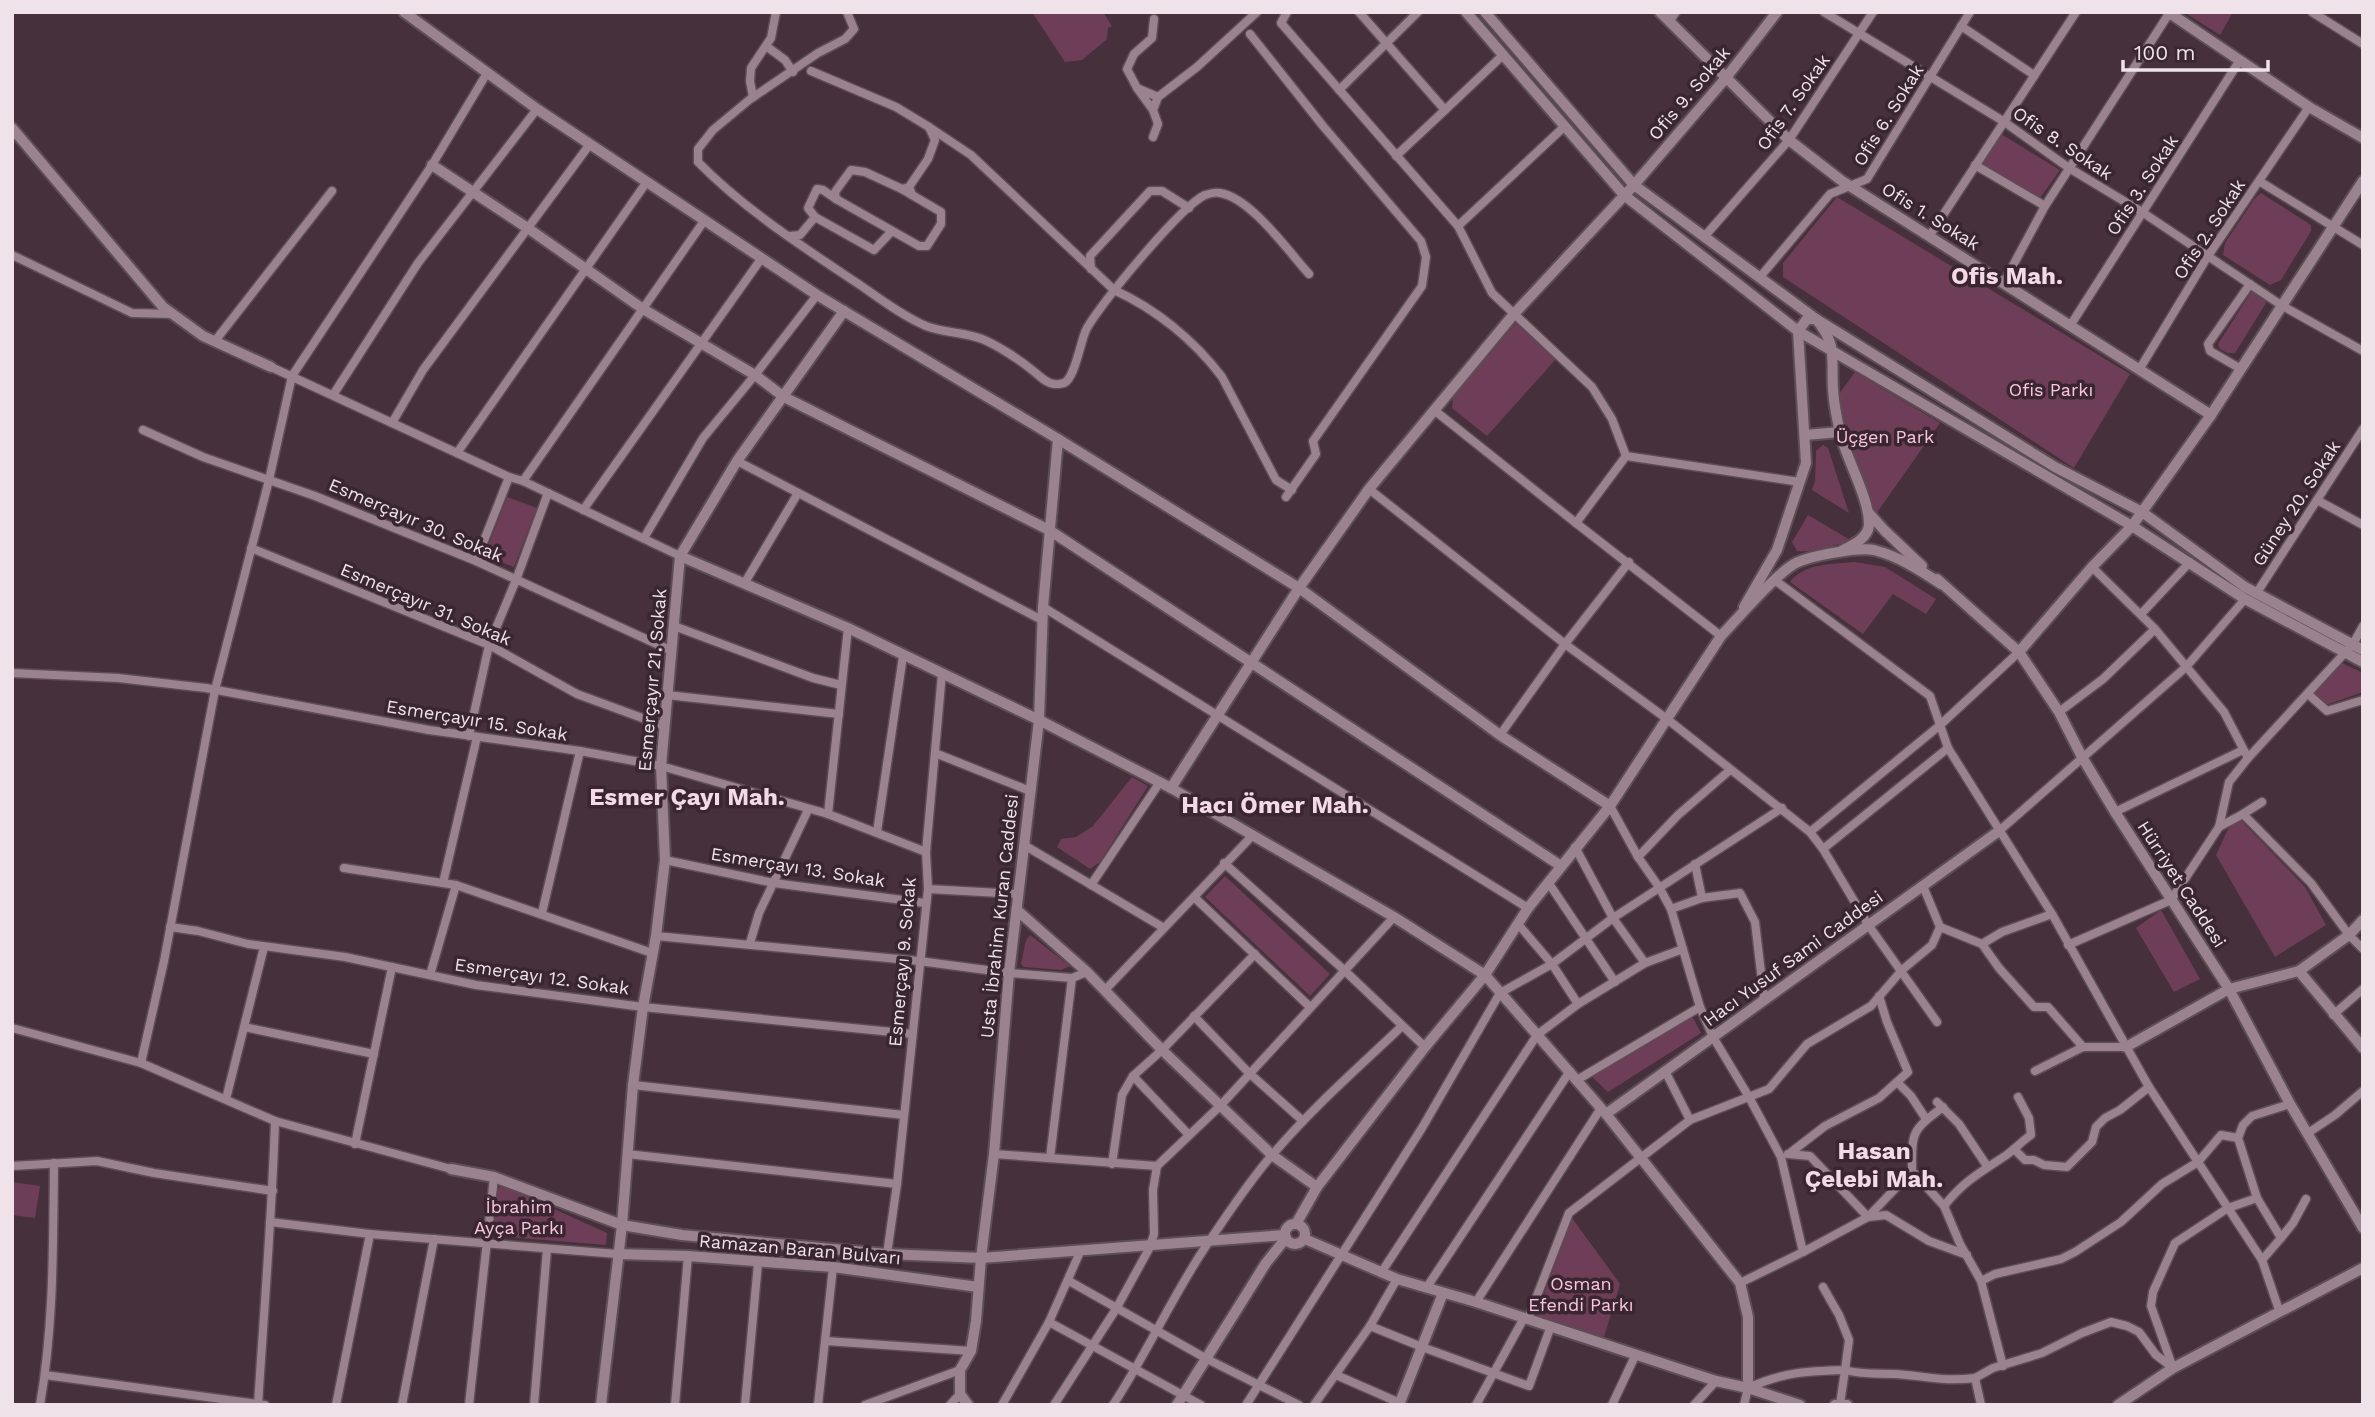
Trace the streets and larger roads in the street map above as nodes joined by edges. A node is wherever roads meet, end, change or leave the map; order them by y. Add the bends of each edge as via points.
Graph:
1 (404, 12) edge
2 (776, 12) edge
3 (847, 12) edge
4 (1257, 12) edge
5 (1287, 12) edge
6 (1359, 12) edge
7 (1418, 12) edge
8 (1466, 12) edge
9 (1485, 12) edge
10 (1660, 12) edge
11 (1777, 12) edge
12 (1824, 12) edge
13 (1873, 12) edge
14 (1970, 12) edge
15 (2076, 12) edge
16 (2169, 12) edge
17 (2312, 12) edge
18 (1673, 17) edge
19 (1154, 19) dead end
20 (1247, 21) junction
21 (1961, 26) junction
22 (1236, 31) junction
23 (1250, 34) junction
24 (1860, 34) junction
25 (1386, 44) junction
26 (2363, 44) edge
27 (766, 46) junction
28 (1503, 55) junction
29 (810, 59) junction
30 (2240, 60) junction
31 (795, 71) junction
32 (811, 71) junction
33 (487, 73) junction
34 (2035, 75) junction
35 (1930, 78) junction
36 (1725, 79) junction
37 (1137, 88) junction
38 (1339, 90) junction
39 (753, 97) junction
40 (1158, 97) junction
41 (2309, 107) junction
42 (537, 109) junction
43 (1153, 110) junction
44 (1445, 110) junction
45 (2003, 121) junction
46 (1565, 126) junction
47 (12, 128) edge
48 (1153, 137) dead end
49 (940, 138) junction
50 (2363, 138) edge
51 (1789, 141) junction
52 (590, 144) junction
53 (1396, 156) junction
54 (432, 165) junction
55 (1975, 165) junction
56 (2069, 168) junction
57 (2259, 181) junction
58 (2363, 181) edge
59 (646, 183) junction
60 (1634, 184) junction
61 (1851, 186) junction
62 (908, 190) junction
63 (332, 191) dead end
64 (472, 192) junction
65 (835, 195) junction
66 (1625, 195) junction
67 (2045, 206) junction
68 (1189, 208) junction
69 (2142, 212) junction
70 (815, 218) junction
71 (704, 221) junction
72 (1458, 226) junction
73 (2332, 227) junction
74 (529, 229) junction
75 (891, 231) junction
76 (800, 235) junction
77 (1930, 235) junction
78 (790, 236) junction
79 (1704, 237) junction
80 (2363, 245) edge
81 (806, 248) junction
82 (12, 255) edge
83 (1075, 255) junction
84 (1090, 256) junction
85 (2208, 256) junction
86 (761, 258) junction
87 (587, 269) junction
88 (1091, 269) junction
89 (1309, 274) dead end
90 (1760, 277) junction
91 (2003, 284) junction
92 (2250, 284) junction
93 (1114, 290) junction
94 (817, 295) junction
95 (2281, 305) junction
96 (643, 309) junction
97 (844, 311) junction
98 (173, 314) junction
99 (1514, 314) junction
100 (1816, 319) junction
101 (2070, 326) junction
102 (1798, 331) junction
103 (215, 341) junction
104 (701, 343) junction
105 (2363, 351) edge
106 (1832, 352) junction
107 (271, 367) joint
108 (2241, 369) junction
109 (2138, 370) junction
110 (755, 375) junction
111 (292, 376) junction
112 (333, 395) junction
113 (784, 397) junction
114 (1434, 410) junction
115 (2211, 415) junction
116 (392, 423) junction
117 (143, 430) dead end
118 (1840, 432) junction
119 (2362, 433) edge
120 (1805, 435) junction
121 (1058, 439) junction
122 (457, 453) junction
123 (1626, 456) junction
124 (737, 461) junction
125 (509, 477) junction
126 (269, 480) junction
127 (523, 481) junction
128 (1800, 482) junction
129 (1369, 489) junction
130 (548, 493) junction
131 (798, 493) junction
132 (2317, 500) junction
133 (583, 510) junction
134 (1868, 512) junction
135 (2142, 512) junction
136 (1576, 523) junction
137 (2363, 525) edge
138 (2132, 526) junction
139 (1049, 530) junction
140 (643, 538) junction
141 (251, 548) junction
142 (1777, 550) junction
143 (1840, 551) junction
144 (680, 556) junction
145 (476, 561) junction
146 (1629, 562) junction
147 (2190, 562) junction
148 (1795, 563) junction
149 (2092, 567) junction
150 (516, 580) junction
151 (1776, 581) junction
152 (1941, 583) junction
153 (744, 584) junction
154 (1298, 588) junction
155 (2256, 594) junction
156 (2245, 599) junction
157 (1043, 607) junction
158 (2141, 614) junction
159 (1738, 618) junction
160 (1042, 620) junction
161 (2363, 625) edge
162 (674, 626) junction
163 (848, 628) junction
164 (2155, 629) junction
165 (1721, 636) junction
166 (1565, 644) junction
167 (489, 645) junction
168 (2358, 647) edge
169 (672, 651) junction
170 (2019, 652) junction
171 (2343, 653) junction
172 (903, 656) junction
173 (1252, 662) junction
174 (2363, 662) edge
175 (2186, 667) junction
176 (12, 673) edge
177 (942, 673) junction
178 (841, 685) junction
179 (215, 690) junction
180 (2308, 694) junction
181 (667, 695) junction
182 (2363, 700) edge
183 (2059, 712) junction
184 (839, 714) junction
185 (1219, 715) junction
186 (1667, 719) junction
187 (1039, 720) junction
188 (664, 726) junction
189 (1939, 726) junction
190 (1500, 735) junction
191 (473, 736) junction
192 (1948, 748) junction
193 (580, 751) junction
194 (935, 753) junction
195 (2245, 754) junction
196 (2082, 757) junction
197 (661, 766) junction
198 (1730, 770) junction
199 (1160, 782) junction
200 (1171, 788) junction
201 (1030, 791) junction
202 (2262, 802) dead end
203 (1610, 806) junction
204 (1782, 808) junction
205 (808, 810) junction
206 (2115, 811) junction
207 (828, 814) junction
208 (2243, 814) junction
209 (2219, 827) junction
210 (1999, 831) junction
211 (877, 832) junction
212 (1810, 832) junction
213 (1252, 836) junction
214 (1024, 845) junction
215 (1575, 846) junction
216 (1823, 849) junction
217 (926, 852) junction
218 (1638, 857) junction
219 (665, 860) junction
220 (1224, 863) junction
221 (1695, 864) junction
222 (1561, 866) junction
223 (344, 868) dead end
224 (1548, 882) junction
225 (443, 883) junction
226 (774, 883) junction
227 (456, 885) junction
228 (1091, 885) junction
229 (1923, 886) junction
230 (1659, 887) junction
231 (928, 889) junction
232 (1019, 894) junction
233 (1194, 897) junction
234 (1702, 898) junction
235 (2171, 900) junction
236 (925, 903) junction
237 (1528, 908) junction
238 (1671, 909) junction
239 (1018, 911) junction
240 (542, 913) junction
241 (2052, 914) junction
242 (1394, 917) junction
243 (1613, 918) junction
244 (2363, 920) edge
245 (1518, 924) junction
246 (1869, 926) junction
247 (170, 927) junction
248 (1940, 927) junction
249 (1164, 928) junction
250 (2349, 935) junction
251 (656, 936) junction
252 (1587, 938) junction
253 (750, 943) junction
254 (1982, 943) junction
255 (2068, 945) junction
256 (264, 947) junction
257 (1683, 949) junction
258 (2363, 949) edge
259 (652, 953) junction
260 (1255, 954) junction
261 (919, 961) junction
262 (1645, 963) junction
263 (1552, 964) junction
264 (392, 967) junction
265 (1344, 970) junction
266 (1902, 970) junction
267 (2299, 971) junction
268 (1087, 972) junction
269 (1009, 973) junction
270 (430, 975) junction
271 (1485, 975) junction
272 (1072, 978) junction
273 (1615, 982) junction
274 (2229, 989) junction
275 (2363, 989) edge
276 (1105, 990) junction
277 (1500, 993) junction
278 (1879, 996) junction
279 (1765, 998) junction
280 (1578, 1004) junction
281 (643, 1007) junction
282 (1310, 1007) junction
283 (1700, 1007) junction
284 (2333, 1015) junction
285 (1194, 1016) junction
286 (1937, 1022) dead end
287 (244, 1027) junction
288 (1401, 1027) junction
289 (12, 1028) edge
290 (912, 1034) junction
291 (1537, 1035) junction
292 (1713, 1037) junction
293 (2126, 1047) junction
294 (1425, 1048) junction
295 (2084, 1048) junction
296 (2363, 1048) edge
297 (1162, 1050) junction
298 (374, 1054) junction
299 (141, 1063) junction
300 (1665, 1071) junction
301 (2035, 1071) dead end
302 (1249, 1073) junction
303 (1574, 1075) junction
304 (1133, 1076) junction
305 (1897, 1082) junction
306 (633, 1085) junction
307 (2149, 1087) junction
308 (2363, 1091) edge
309 (1749, 1097) junction
310 (2018, 1097) dead end
311 (226, 1100) junction
312 (2290, 1104) junction
313 (1221, 1105) junction
314 (1604, 1111) junction
315 (904, 1115) junction
316 (1926, 1119) junction
317 (275, 1121) junction
318 (1303, 1121) junction
319 (1690, 1121) junction
320 (2308, 1133) junction
321 (1189, 1135) junction
322 (2238, 1138) junction
323 (355, 1144) junction
324 (2014, 1149) junction
325 (1790, 1153) junction
326 (627, 1154) junction
327 (994, 1154) junction
328 (1272, 1155) junction
329 (1781, 1157) junction
330 (1050, 1158) junction
331 (1641, 1158) junction
332 (2197, 1162) junction
333 (54, 1163) junction
334 (1112, 1164) junction
335 (12, 1166) edge
336 (1157, 1166) junction
337 (1987, 1166) junction
338 (451, 1169) joint
339 (1912, 1171) junction
340 (494, 1177) junction
341 (898, 1184) junction
342 (1317, 1187) junction
343 (273, 1191) junction
344 (2257, 1198) junction
345 (2306, 1199) dead end
346 (1944, 1206) junction
347 (2228, 1208) junction
348 (1868, 1217) junction
349 (270, 1222) junction
350 (1296, 1224) junction
351 (622, 1225) junction
352 (2363, 1228) edge
353 (370, 1234) junction
354 (1286, 1237) junction
355 (1305, 1238) junction
356 (2281, 1238) junction
357 (434, 1240) junction
358 (1208, 1242) junction
359 (486, 1244) junction
360 (1150, 1247) junction
361 (547, 1249) junction
362 (1080, 1252) junction
363 (1803, 1252) junction
364 (617, 1254) junction
365 (887, 1254) junction
366 (688, 1256) junction
367 (1968, 1256) junction
368 (1342, 1257) junction
369 (981, 1258) junction
370 (2262, 1260) junction
371 (758, 1263) junction
372 (832, 1267) junction
373 (2363, 1268) edge
374 (1381, 1273) junction
375 (1397, 1279) junction
376 (1069, 1281) junction
377 (1981, 1281) junction
378 (1740, 1283) junction
379 (978, 1287) junction
380 (1427, 1287) junction
381 (1823, 1287) dead end
382 (1443, 1293) junction
383 (1476, 1302) junction
384 (1116, 1309) junction
385 (2279, 1311) junction
386 (1526, 1319) junction
387 (1049, 1322) junction
388 (1370, 1326) junction
389 (1551, 1326) junction
390 (1156, 1330) junction
391 (826, 1341) junction
392 (1092, 1346) junction
393 (1422, 1347) junction
394 (971, 1351) junction
395 (1636, 1354) junction
396 (1207, 1359) junction
397 (2003, 1366) junction
398 (2174, 1368) junction
399 (960, 1370) junction
400 (1136, 1370) junction
401 (1845, 1370) junction
402 (45, 1374) junction
403 (1493, 1374) junction
404 (1336, 1375) junction
405 (1975, 1378) junction
406 (1716, 1381) junction
407 (1256, 1385) junction
408 (1748, 1388) junction
409 (960, 1394) junction
410 (1180, 1400) edge
411 (260, 1404) edge
412 (1400, 1404) edge
413 (1479, 1404) edge
414 (1840, 1404) edge
415 (40, 1405) edge
416 (336, 1405) edge
417 (402, 1405) edge
418 (468, 1405) edge
419 (534, 1405) edge
420 (601, 1405) edge
421 (675, 1405) edge
422 (745, 1405) edge
423 (818, 1405) edge
424 (865, 1405) edge
425 (950, 1405) edge
426 (968, 1405) edge
427 (1002, 1405) edge
428 (1054, 1405) edge
429 (1113, 1405) edge
430 (1201, 1405) edge
431 (1246, 1405) edge
432 (1299, 1405) edge
433 (1314, 1405) edge
434 (1612, 1405) edge
435 (1694, 1405) edge
436 (1744, 1405) edge
437 (1800, 1405) edge
438 (1981, 1405) edge
439 (2118, 1405) edge

1 - 33 street
2 - 27 street
3 - 29 street via 854,29
4 - 20 street
5 - 38 street via 1280,23
6 - 25 street
7 - 25 street
8 - 28 street
9 - 60 street
10 - 18 street, Ofis 1. Sokak
11 - 36 street, Ofis 9. Sokak
12 - 24 street, Ofis 8. Sokak
13 - 24 street, Ofis 7. Sokak
14 - 21 street, Ofis 6. Sokak
15 - 34 street
16 - 30 street
16 - 56 street
17 - 26 street
18 - 36 street, Ofis 1. Sokak
19 - 37 street via 1152,38 1134,54 1127,69
20 - 22 street
20 - 23 street
21 - 34 street
21 - 35 street, Ofis 6. Sokak
22 - 23 street
22 - 40 street
23 - 93 street via 1421,241 1426,257 1422,286 1313,441 1316,454 1289,493 1276,480 1211,363 1139,301
24 - 35 street, Ofis 8. Sokak
24 - 51 street, Ofis 7. Sokak
25 - 38 street
25 - 44 street
27 - 31 street
27 - 39 street via 751,68
28 - 44 street
28 - 46 street
29 - 31 street
29 - 32 street
30 - 41 street
30 - 69 street, Ofis 3. Sokak
31 - 32 street
31 - 39 street
32 - 49 street via 896,107
33 - 42 street
33 - 54 street
34 - 45 street
35 - 45 street, Ofis 8. Sokak
35 - 61 street, Ofis 6. Sokak via 1867,179
36 - 51 street, Ofis 1. Sokak
36 - 60 street, Ofis 9. Sokak
37 - 40 street
37 - 43 street
38 - 53 street
39 - 78 street via 713,130 698,149 698,162
40 - 43 street
41 - 50 street
41 - 57 street, Ofis 2. Sokak
42 - 52 street
42 - 64 street
43 - 48 street via 1158,124
44 - 53 street
45 - 55 street
45 - 56 street, Ofis 8. Sokak
46 - 66 street
46 - 72 street
47 - 98 street
49 - 62 street
49 - 83 street via 971,155
51 - 61 street, Ofis 1. Sokak
51 - 79 street, Ofis 7. Sokak
52 - 59 street
52 - 74 street
53 - 72 street
54 - 64 street
54 - 111 street
55 - 67 street
55 - 77 street
56 - 67 street
56 - 69 street, Ofis 8. Sokak
57 - 73 street
57 - 85 street, Ofis 2. Sokak
58 - 73 street
59 - 71 street
59 - 87 street
60 - 66 street, Ofis 9. Sokak
60 - 79 street
61 - 77 street, Ofis 1. Sokak
61 - 90 street, Ofis 6. Sokak via 1830,194
62 - 65 street via 851,170
62 - 75 street via 941,212 941,223 927,246
63 - 103 street
64 - 74 street
64 - 112 street via 418,263
65 - 70 street via 817,189 808,208
65 - 75 street
66 - 99 street, Ofis 9. Sokak
66 - 102 street
67 - 91 street
68 - 84 street via 1162,191 1150,191
68 - 89 street via 1203,196 1219,192 1239,200
68 - 93 street
69 - 85 street, Ofis 8. Sokak
69 - 101 street, Ofis 3. Sokak
70 - 75 street via 874,250
70 - 76 street
71 - 86 street
71 - 96 street
72 - 99 street via 1492,293
73 - 80 street
73 - 95 street
74 - 87 street
74 - 116 street via 423,370
76 - 78 street
76 - 81 street
77 - 91 street, Ofis 1. Sokak
78 - 81 street
79 - 90 street
81 - 93 street via 926,326 984,340 1055,385 1074,374 1087,330
82 - 98 street via 132,313
83 - 84 street
83 - 88 street
84 - 88 street
85 - 92 street, Ofis 8. Sokak
85 - 109 street, Ofis 2. Sokak
86 - 94 street
86 - 104 street
87 - 96 street
87 - 122 street
88 - 93 street
90 - 100 street
91 - 101 street, Ofis 1. Sokak
92 - 95 street, Ofis 8. Sokak
92 - 108 street via 2208,344 2210,351
94 - 97 street
94 - 110 street
95 - 105 street, Ofis 8. Sokak
95 - 108 street
96 - 104 street
96 - 127 street
97 - 113 street, Esmerçayır 21. Sokak
97 - 121 street
98 - 103 street
99 - 114 street, Ofis 9. Sokak
99 - 123 street via 1592,387 1612,419
100 - 102 street via 1807,319
100 - 106 street via 1828,333
100 - 135 street via 2055,467
101 - 109 street, Ofis 1. Sokak
102 - 106 street
102 - 120 street
103 - 107 street
104 - 110 street
104 - 133 street
106 - 118 street
106 - 138 street
107 - 111 street
108 - 115 street
109 - 115 street, Ofis 1. Sokak
110 - 113 street
110 - 140 street via 703,438
111 - 112 street
111 - 126 street
112 - 116 street
113 - 124 street, Esmerçayır 21. Sokak
113 - 139 street
114 - 129 street, Ofis 9. Sokak
114 - 136 street
115 - 135 street
116 - 122 street
117 - 126 street, Esmerçayır 30. Sokak
118 - 120 street
118 - 134 street
119 - 132 street, Güney 20. Sokak
120 - 128 street via 1806,463
121 - 139 street, Usta İbrahim Kuran Caddesi
121 - 154 street
122 - 125 street
123 - 128 street
123 - 136 street
124 - 131 street
124 - 144 street, Esmerçayır 21. Sokak
125 - 127 street
125 - 145 street
126 - 141 street
126 - 145 street, Esmerçayır 30. Sokak
127 - 130 street
128 - 142 street
129 - 154 street, Ofis 9. Sokak
129 - 166 street
130 - 133 street
130 - 150 street
131 - 153 street
131 - 160 street
132 - 137 street
132 - 155 street, Güney 20. Sokak
133 - 140 street
134 - 143 street via 1869,529
134 - 152 street
135 - 138 street
135 - 155 street
136 - 146 street
138 - 147 street
138 - 149 street
139 - 157 street, Usta İbrahim Kuran Caddesi
139 - 173 street
140 - 144 street
141 - 167 street, Esmerçayır 31. Sokak
141 - 179 street
142 - 148 street
142 - 159 street
143 - 148 street
143 - 152 street via 1872,550 1906,562
144 - 153 street
144 - 162 street, Esmerçayır 21. Sokak
145 - 150 street, Esmerçayır 30. Sokak
146 - 165 street
146 - 166 street
147 - 156 street
147 - 158 street
148 - 151 street
149 - 158 street
149 - 170 street
150 - 167 street
150 - 169 street, Esmerçayır 30. Sokak
151 - 159 street
151 - 189 street via 1930,696
152 - 170 street, Hürriyet Caddesi
153 - 163 street
154 - 173 street, Ofis 9. Sokak
154 - 190 street
155 - 168 street
156 - 171 street
156 - 175 street
157 - 160 street, Usta İbrahim Kuran Caddesi
157 - 185 street
158 - 164 street
159 - 165 street
160 - 187 street, Usta İbrahim Kuran Caddesi
161 - 168 street
162 - 169 street, Esmerçayır 21. Sokak
162 - 178 street
163 - 172 street
163 - 178 street
164 - 175 street
164 - 183 street
165 - 186 street
166 - 186 street
166 - 190 street
167 - 188 street, Esmerçayır 31. Sokak via 577,694
167 - 191 street
168 - 171 street
169 - 181 street, Esmerçayır 21. Sokak
170 - 183 street, Hürriyet Caddesi
170 - 189 street
171 - 174 street
171 - 180 street
172 - 177 street
172 - 211 street
173 - 185 street, Ofis 9. Sokak
173 - 222 street
175 - 195 street via 2224,712
175 - 196 street
176 - 179 street, Esmerçayır 15. Sokak via 118,678
177 - 187 street
177 - 194 street, Esmerçayı 9. Sokak
178 - 184 street
179 - 191 street, Esmerçayır 15. Sokak
179 - 247 street
180 - 182 street via 2327,711
180 - 195 street
181 - 184 street
181 - 188 street, Esmerçayır 21. Sokak
183 - 196 street, Hürriyet Caddesi
184 - 207 street
185 - 200 street, Ofis 9. Sokak
185 - 237 street
186 - 198 street
186 - 203 street
187 - 199 street
187 - 201 street, Usta İbrahim Kuran Caddesi
188 - 197 street, Esmerçayır 21. Sokak
189 - 192 street
189 - 212 street
190 - 203 street
191 - 193 street, Esmerçayır 15. Sokak
191 - 225 street
192 - 210 street
192 - 216 street
193 - 197 street, Esmerçayır 15. Sokak
193 - 240 street
194 - 201 street
194 - 217 street, Esmerçayı 9. Sokak
195 - 206 street
195 - 209 street via 2230,782
196 - 206 street, Hürriyet Caddesi
196 - 210 street
197 - 205 street, Esmerçayır 15. Sokak
197 - 219 street, Esmerçayır 21. Sokak
198 - 204 street
198 - 218 street
199 - 200 street
199 - 228 street
200 - 213 street
201 - 214 street, Usta İbrahim Kuran Caddesi
202 - 208 street
203 - 215 street
203 - 218 street
204 - 212 street
204 - 221 street
205 - 207 street, Esmerçayır 15. Sokak
205 - 226 street
206 - 235 street, Hürriyet Caddesi
207 - 211 street, Esmerçayır 15. Sokak
208 - 209 street
208 - 250 street via 2311,883
209 - 235 street
210 - 229 street, Hacı Yusuf Sami Caddesi
210 - 241 street
211 - 217 street, Esmerçayır 15. Sokak
212 - 216 street
213 - 220 street
213 - 242 street
214 - 228 street
214 - 232 street, Usta İbrahim Kuran Caddesi
215 - 222 street
215 - 243 street
216 - 246 street
217 - 231 street, Esmerçayı 9. Sokak
218 - 230 street
219 - 226 street, Esmerçayı 13. Sokak
219 - 251 street, Esmerçayır 21. Sokak
220 - 233 street
220 - 265 street
221 - 230 street
221 - 234 street
222 - 224 street
223 - 225 street
224 - 237 street
224 - 252 street
225 - 227 street
226 - 236 street, Esmerçayı 13. Sokak
226 - 253 street
227 - 240 street
227 - 270 street
228 - 249 street
229 - 246 street, Hacı Yusuf Sami Caddesi
229 - 248 street
230 - 238 street
230 - 243 street
231 - 232 street
231 - 236 street, Esmerçayı 9. Sokak
232 - 239 street, Usta İbrahim Kuran Caddesi
233 - 249 street
233 - 260 street
234 - 238 street
234 - 279 street via 1740,893 1755,922
235 - 255 street
235 - 274 street, Hürriyet Caddesi
236 - 261 street, Esmerçayı 9. Sokak
237 - 245 street
238 - 257 street
239 - 268 street
239 - 269 street, Usta İbrahim Kuran Caddesi
240 - 259 street
241 - 254 street
241 - 255 street
242 - 265 street
242 - 271 street
243 - 252 street
243 - 262 street
244 - 250 street
245 - 263 street
245 - 271 street
246 - 266 street
246 - 279 street, Hacı Yusuf Sami Caddesi
247 - 256 street, Esmerçayı 12. Sokak
247 - 299 street
248 - 254 street
248 - 266 street via 1932,945
249 - 276 street
250 - 258 street
250 - 267 street
251 - 253 street
251 - 259 street, Esmerçayır 21. Sokak
252 - 263 street
252 - 273 street
253 - 261 street
254 - 295 street via 2034,1007 2048,1007
255 - 293 street
256 - 264 street, Esmerçayı 12. Sokak
256 - 287 street
257 - 262 street
257 - 283 street
259 - 281 street, Esmerçayır 21. Sokak
260 - 282 street
260 - 285 street
261 - 269 street
261 - 290 street, Esmerçayı 9. Sokak
262 - 273 street
263 - 277 street
263 - 280 street
264 - 270 street, Esmerçayı 12. Sokak
264 - 298 street
265 - 282 street
265 - 288 street
266 - 278 street
266 - 286 street
267 - 274 street
267 - 284 street
268 - 272 street
268 - 276 street
269 - 272 street
269 - 327 street, Usta İbrahim Kuran Caddesi
270 - 281 street, Esmerçayı 12. Sokak
271 - 277 street
271 - 294 street
272 - 330 street
273 - 280 street
274 - 293 street
274 - 312 street, Hürriyet Caddesi
275 - 284 street
276 - 297 street
277 - 291 street
277 - 368 street
278 - 305 street via 1908,1072
278 - 309 street via 1871,1006 1807,1044 1769,1089
279 - 292 street, Hacı Yusuf Sami Caddesi
280 - 291 street
281 - 290 street, Esmerçayı 12. Sokak
281 - 306 street, Esmerçayır 21. Sokak
282 - 302 street
283 - 292 street
283 - 303 street
284 - 296 street
285 - 297 street
285 - 302 street
287 - 298 street
287 - 311 street
288 - 294 street
288 - 318 street
289 - 299 street
290 - 315 street, Esmerçayı 9. Sokak
291 - 303 street
291 - 374 street
292 - 300 street, Hacı Yusuf Sami Caddesi
292 - 309 street
293 - 295 street
293 - 307 street
294 - 342 street
295 - 301 street
297 - 304 street
297 - 313 street
298 - 323 street
299 - 311 street
300 - 314 street, Hacı Yusuf Sami Caddesi
300 - 319 street
302 - 313 street
302 - 318 street
303 - 314 street
303 - 380 street
304 - 321 street
304 - 334 street via 1122,1095
305 - 316 street
305 - 325 street
306 - 315 street
306 - 326 street, Esmerçayır 21. Sokak
307 - 324 street via 2096,1126 2092,1142 2067,1167 2025,1160
307 - 332 street
308 - 320 street
309 - 319 street
309 - 329 street
310 - 324 street via 2029,1118 2031,1135
311 - 317 street
312 - 320 street, Hürriyet Caddesi
312 - 322 street via 2252,1116
313 - 321 street
313 - 328 street
314 - 331 street
314 - 383 street
315 - 341 street, Esmerçayı 9. Sokak
316 - 337 street via 1940,1104
316 - 339 street via 1912,1137
317 - 323 street
317 - 343 street
318 - 328 street
319 - 331 street
320 - 352 street, Hürriyet Caddesi
321 - 336 street
322 - 332 street via 2221,1135
322 - 344 street
323 - 338 street
324 - 337 street
325 - 329 street
325 - 348 street via 1810,1156
326 - 341 street
326 - 351 street, Esmerçayır 21. Sokak
327 - 330 street
327 - 369 street, Usta İbrahim Kuran Caddesi
328 - 342 street
328 - 358 street
329 - 363 street
330 - 334 street
331 - 378 street
331 - 386 street via 1569,1213
332 - 347 street
332 - 377 street via 2075,1252
333 - 335 street
333 - 343 street via 97,1161
333 - 402 street
334 - 336 street
336 - 360 street
337 - 346 street via 1959,1186
338 - 340 street, Ramazan Baran Bulvarı
339 - 346 street
339 - 348 street
340 - 351 street, Ramazan Baran Bulvarı
340 - 359 street
341 - 365 street, Esmerçayı 9. Sokak
342 - 350 street
343 - 349 street
344 - 347 street
344 - 356 street
345 - 356 street
346 - 367 street
347 - 370 street
347 - 398 street via 2175,1243 2152,1292 2151,1306
348 - 363 street
348 - 367 street via 1886,1215 1929,1241
349 - 353 street
349 - 411 street
350 - 354 street via 1288,1227
350 - 355 street via 1305,1231
351 - 364 street, Esmerçayır 21. Sokak
351 - 365 street, Ramazan Baran Bulvarı via 682,1236
353 - 357 street
353 - 416 street
354 - 355 street via 1297,1244
354 - 358 street, Ramazan Baran Bulvarı
354 - 396 street
355 - 368 street
356 - 370 street
357 - 359 street
357 - 417 street
358 - 360 street, Ramazan Baran Bulvarı
358 - 390 street
359 - 361 street
359 - 418 street
360 - 362 street, Ramazan Baran Bulvarı
360 - 384 street
361 - 364 street
361 - 419 street
362 - 369 street, Ramazan Baran Bulvarı
362 - 376 street
363 - 378 street
364 - 366 street, Ramazan Baran Bulvarı
364 - 420 street, Esmerçayır 21. Sokak
365 - 369 street, Ramazan Baran Bulvarı
366 - 371 street, Ramazan Baran Bulvarı
366 - 421 street
367 - 377 street
368 - 374 street
368 - 407 street
369 - 379 street, Usta İbrahim Kuran Caddesi
370 - 385 street
371 - 372 street, Ramazan Baran Bulvarı
371 - 422 street
372 - 379 street, Ramazan Baran Bulvarı
372 - 391 street
373 - 385 street
374 - 375 street
375 - 380 street
375 - 388 street
376 - 384 street
376 - 387 street
377 - 397 street
378 - 408 street via 1748,1317
379 - 394 street, Usta İbrahim Kuran Caddesi
380 - 382 street
381 - 401 street via 1849,1340
382 - 383 street
382 - 393 street
383 - 386 street
384 - 390 street
384 - 392 street
385 - 398 street
386 - 389 street
386 - 403 street
387 - 392 street
387 - 427 street
388 - 393 street
388 - 404 street
389 - 395 street
389 - 403 street via 1529,1386
390 - 396 street
390 - 400 street
391 - 394 street
391 - 423 street
392 - 400 street
392 - 428 street
393 - 403 street
393 - 412 street
394 - 399 street, Usta İbrahim Kuran Caddesi
395 - 406 street
395 - 434 street
396 - 407 street
396 - 410 street
397 - 398 street via 2111,1322 2139,1332 2156,1355
397 - 405 street
398 - 439 street
399 - 409 street
399 - 424 street
400 - 410 street
400 - 429 street
401 - 405 street via 1951,1381
401 - 408 street via 1800,1371
401 - 414 street
402 - 411 street
402 - 415 street
403 - 413 street
404 - 412 street
404 - 433 street
405 - 438 street
406 - 408 street
406 - 435 street
407 - 431 street
407 - 432 street
408 - 436 street
408 - 437 street
409 - 425 street
409 - 426 street
410 - 430 street

